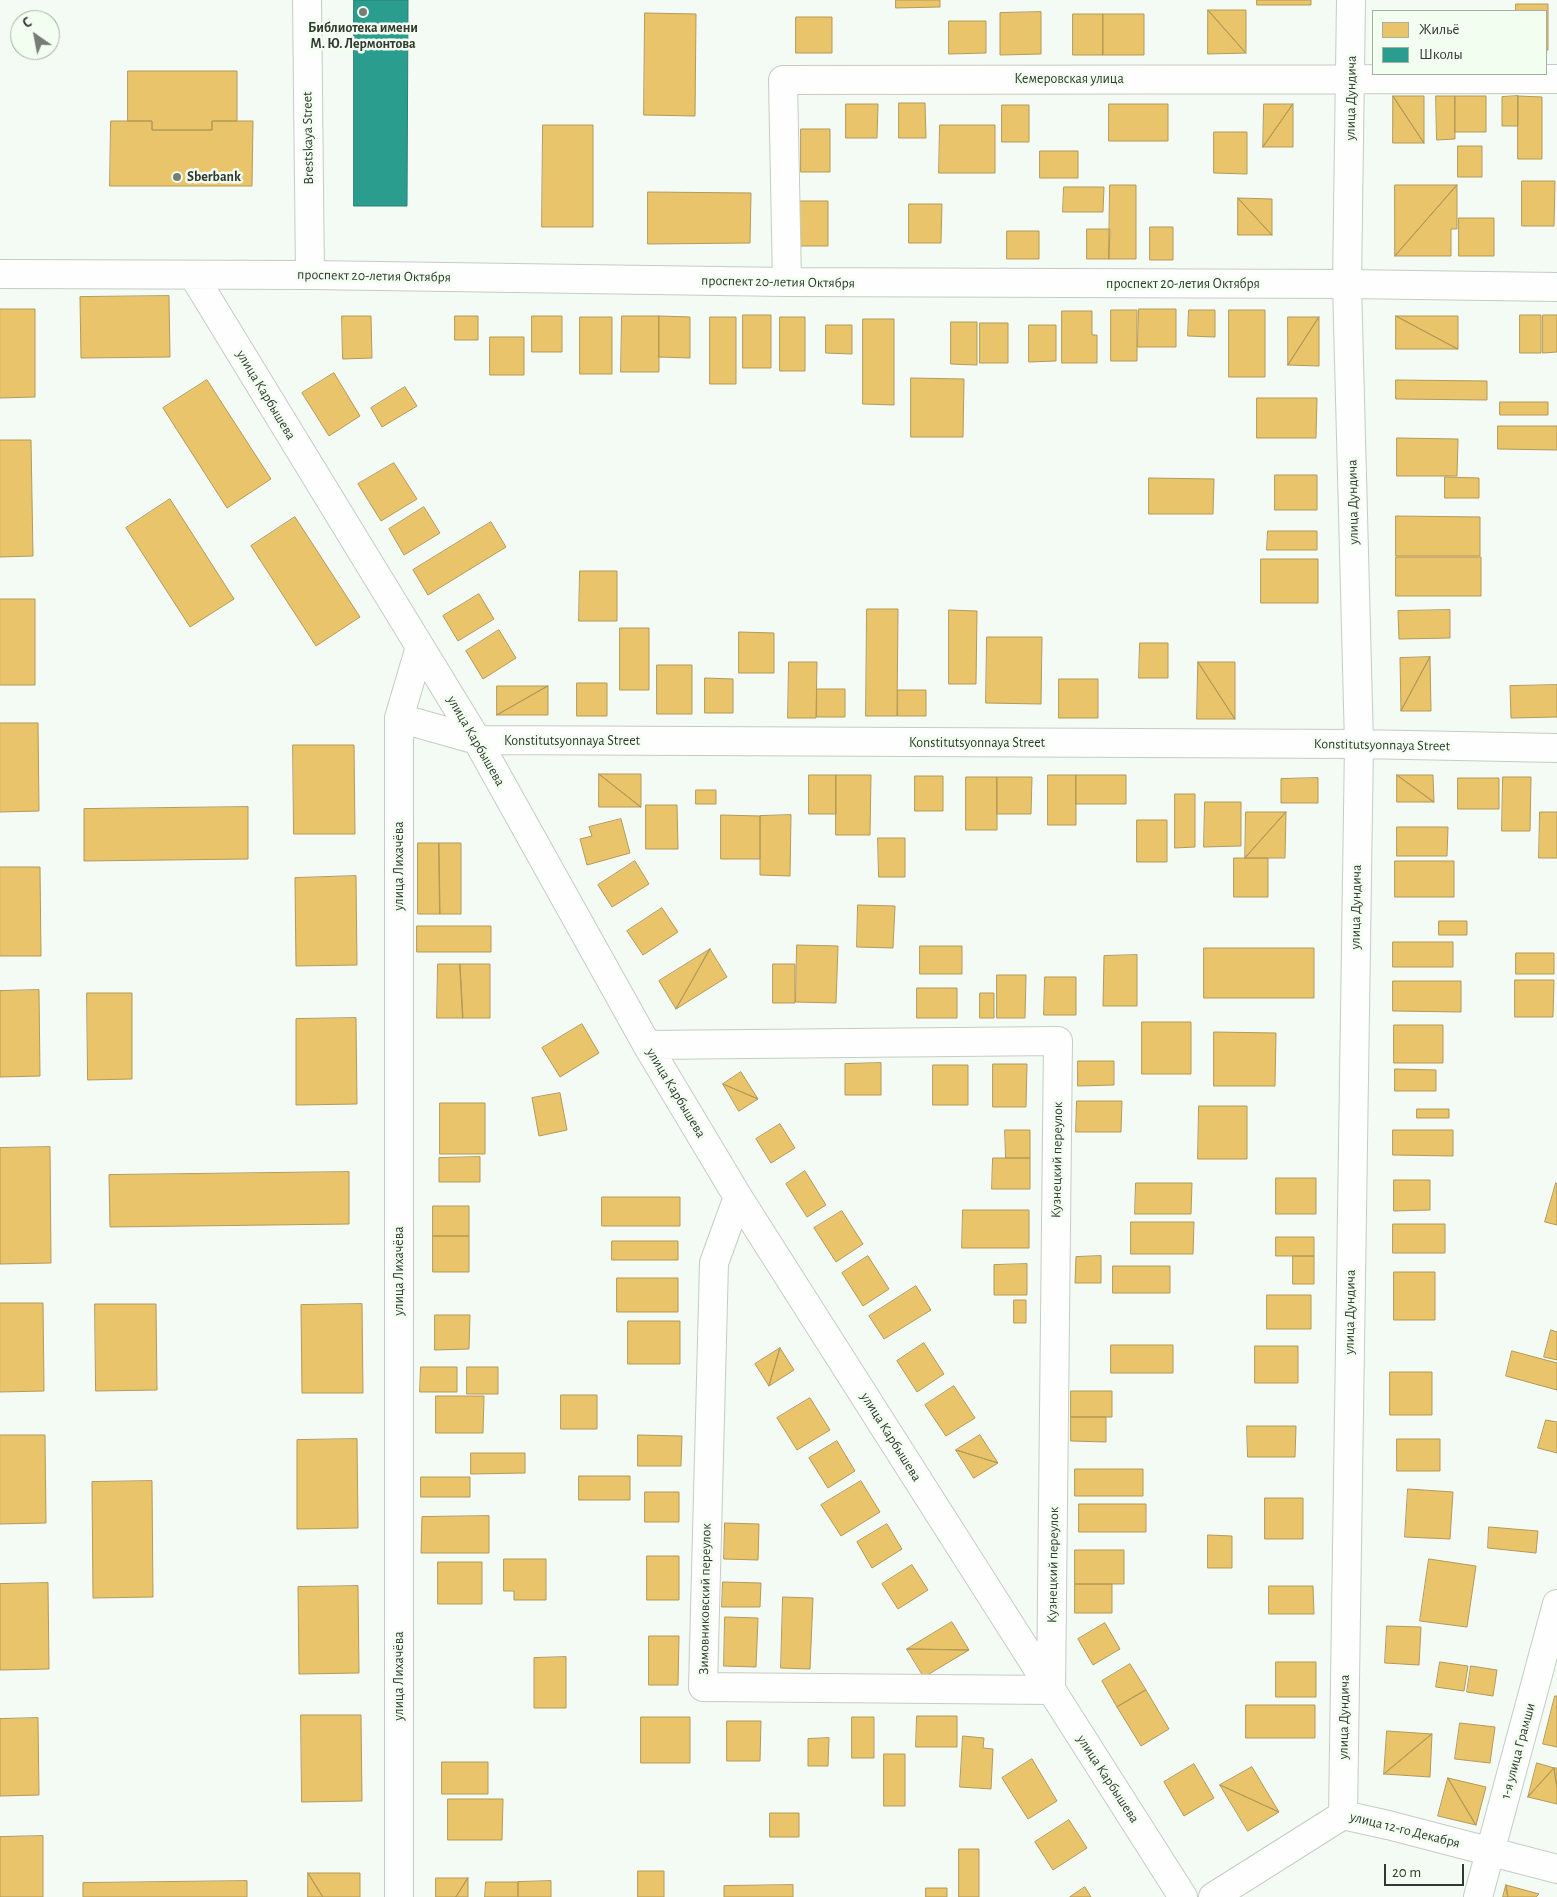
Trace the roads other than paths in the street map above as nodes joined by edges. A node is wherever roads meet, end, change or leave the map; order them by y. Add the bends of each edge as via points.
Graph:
1 (307, 0) edge
2 (1351, 0) edge
3 (1351, 78) junction
4 (1557, 79) edge
5 (0, 274) edge
6 (310, 275) junction
7 (193, 276) junction
8 (787, 282) junction
9 (1347, 284) junction
10 (1557, 288) edge
11 (420, 647) junction
12 (399, 718) junction
13 (477, 740) junction
14 (1359, 744) junction
15 (1557, 748) edge
16 (648, 1045) junction
17 (738, 1197) junction
18 (1557, 1604) edge
19 (1051, 1690) junction
20 (1343, 1815) junction
21 (1490, 1852) junction
22 (1557, 1870) edge
23 (398, 1897) edge
24 (1183, 1897) edge
25 (1213, 1897) edge
26 (1478, 1897) edge

1 - 6 street, Brestskaya Street
2 - 3 street, улица Дундича
3 - 4 street, Кемеровская улица
3 - 8 street, Кемеровская улица via 783,80
3 - 9 street, улица Дундича
5 - 7 street, проспект 20-летия Октября
6 - 7 street, проспект 20-летия Октября
6 - 8 street, проспект 20-летия Октября
7 - 11 street, улица Карбышева
8 - 9 street, проспект 20-летия Октября
9 - 10 street, проспект 20-летия Октября
9 - 14 street, улица Дундича
11 - 12 street, улица Лихачёва
11 - 13 street, улица Карбышева
12 - 13 street, Konstitutsyonnaya Street
12 - 23 street, улица Лихачёва
13 - 14 street, Konstitutsyonnaya Street
13 - 16 street, улица Карбышева
14 - 15 street, Konstitutsyonnaya Street
14 - 20 street, улица Дундича
16 - 17 street, улица Карбышева
16 - 19 street, Кузнецкий переулок via 1058,1041
17 - 19 street, улица Карбышева
17 - 19 street, Зимовниковский переулок via 714,1263 703,1687
18 - 21 street, 1-я улица Грамши
19 - 24 street, улица Карбышева
20 - 21 street, улица 12-го Декабря
20 - 25 street, улица 12-го Декабря
21 - 22 street, улица 12-го Декабря
21 - 26 street, 1-я улица Грамши

